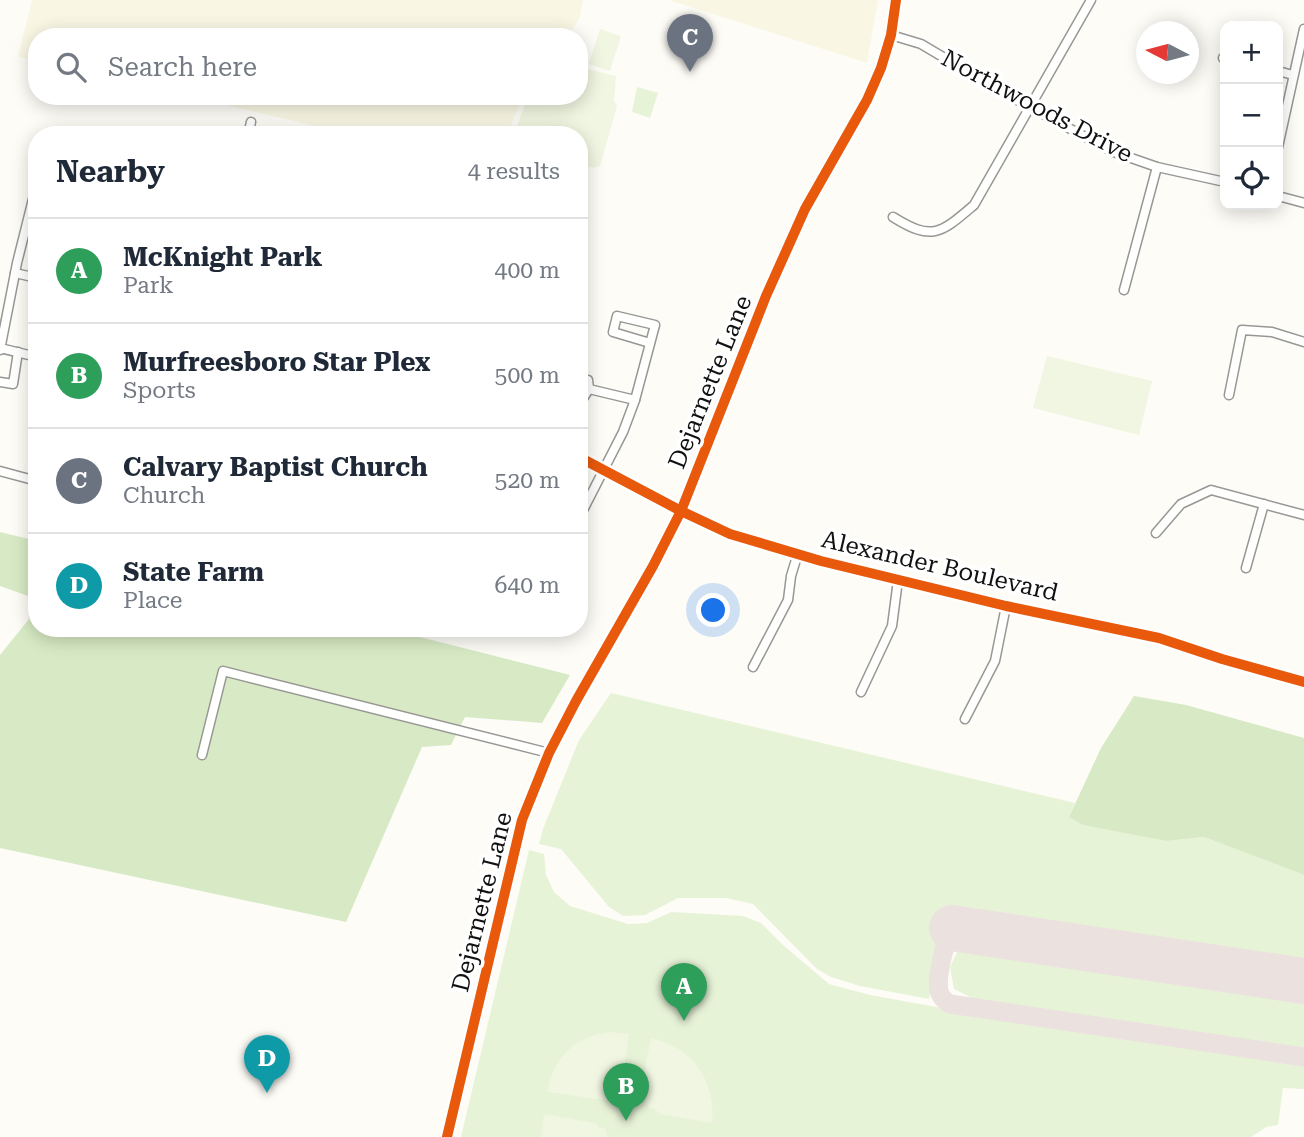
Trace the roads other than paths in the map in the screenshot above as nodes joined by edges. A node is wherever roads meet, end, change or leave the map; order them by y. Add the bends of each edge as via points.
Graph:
1 (896, 0) edge
2 (1091, 0) edge
3 (1304, 29) edge
4 (891, 35) junction
5 (1283, 72) edge
6 (1293, 75) junction
7 (1031, 107) junction
8 (251, 122) dead end
9 (1283, 123) edge
10 (250, 126) edge
11 (1157, 166) junction
12 (1220, 181) edge
13 (1283, 197) edge
14 (1304, 203) edge
15 (893, 217) dead end
16 (28, 228) edge
17 (15, 273) junction
18 (28, 276) edge
19 (1124, 290) dead end
20 (1304, 342) edge
21 (650, 343) junction
22 (0, 349) edge
23 (18, 352) junction
24 (28, 355) edge
25 (588, 380) edge
26 (0, 382) edge
27 (589, 390) joint
28 (1229, 395) dead end
29 (635, 400) junction
30 (588, 462) edge
31 (602, 470) junction
32 (0, 471) edge
33 (28, 479) edge
34 (588, 500) edge
35 (1264, 504) junction
36 (681, 511) junction
37 (1304, 515) edge
38 (1156, 533) dead end
39 (798, 553) junction
40 (1246, 568) dead end
41 (898, 580) junction
42 (1006, 606) junction
43 (753, 667) dead end
44 (1304, 682) edge
45 (861, 692) dead end
46 (965, 719) dead end
47 (550, 753) junction
48 (202, 755) dead end
49 (447, 1137) edge

1 - 4 main road, Dejarnette Lane
2 - 7 street
3 - 6 street
4 - 7 street, Northwoods Drive via 920,44
4 - 36 main road, Dejarnette Lane via 867,100 805,209 766,296
5 - 6 street
6 - 9 street
7 - 11 street, Northwoods Drive via 1111,151
7 - 15 street via 974,205 945,230 917,231
8 - 10 street
11 - 12 street, Northwoods Drive
11 - 19 street
13 - 14 street
16 - 17 street
17 - 18 street
17 - 22 street
20 - 28 street via 1272,332 1242,330
21 - 21 street via 655,325 617,316 613,332
21 - 29 street
22 - 23 street
23 - 24 street
23 - 26 street via 13,384
25 - 27 street
27 - 29 street
29 - 31 street
30 - 31 street, Alexander Boulevard
31 - 34 street
31 - 36 street, Alexander Boulevard
32 - 33 street
35 - 37 street
35 - 38 street via 1212,491 1181,504
35 - 40 street
36 - 39 street, Alexander Boulevard via 730,534
36 - 47 main road, Dejarnette Lane
39 - 41 street, Alexander Boulevard
39 - 43 street via 788,600
41 - 42 street, Alexander Boulevard
41 - 45 street via 892,626
42 - 44 street, Alexander Boulevard via 1159,638
42 - 46 street via 995,661
47 - 48 street via 223,671
47 - 49 main road, Dejarnette Lane via 523,820

